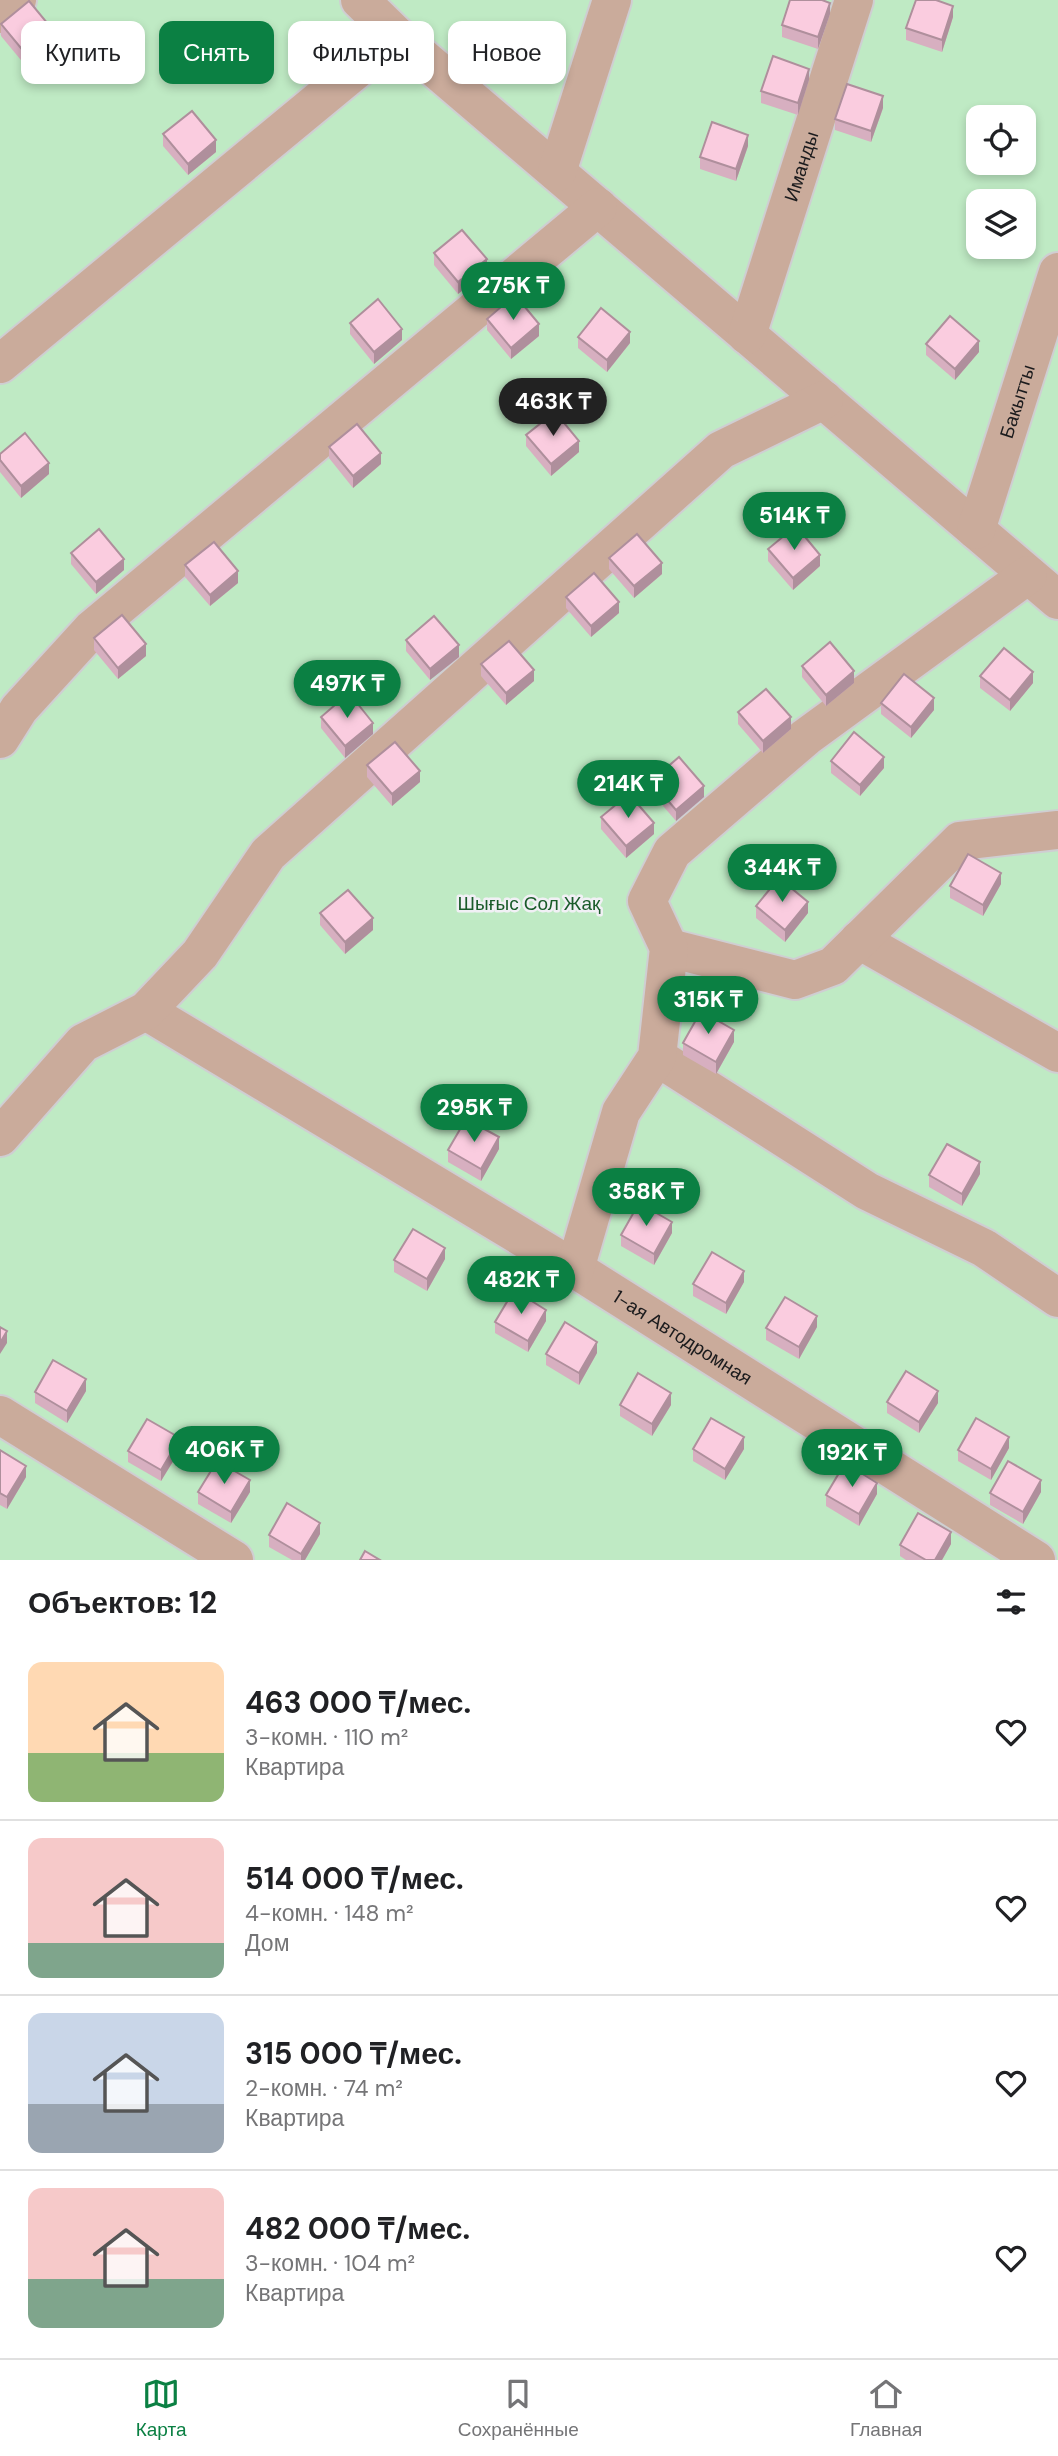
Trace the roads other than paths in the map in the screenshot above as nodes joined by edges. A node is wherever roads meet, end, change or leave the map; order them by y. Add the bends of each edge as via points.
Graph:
1 (17, 0) edge
2 (360, 0) edge
3 (612, 0) edge
4 (854, 0) edge
5 (0, 14) edge
6 (382, 21) edge
7 (434, 67) edge
8 (339, 84) edge
9 (557, 172) junction
10 (598, 207) junction
11 (1058, 272) edge
12 (747, 335) junction
13 (0, 364) edge
14 (824, 400) junction
15 (976, 530) junction
16 (1028, 575) junction
17 (1058, 600) edge
18 (0, 739) edge
19 (1058, 830) edge
20 (859, 940) junction
21 (670, 948) junction
22 (146, 1012) junction
23 (1058, 1053) edge
24 (657, 1057) junction
25 (0, 1136) edge
26 (575, 1269) junction
27 (1058, 1298) edge
28 (0, 1415) edge
29 (234, 1560) edge
30 (1036, 1560) edge

1 - 5 street
2 - 6 street
3 - 9 street
4 - 12 street, Иманды
7 - 9 street
8 - 13 street
9 - 10 street
10 - 12 street
10 - 18 street via 92,629 19,709
11 - 15 street, Бакытты
12 - 14 street
14 - 15 street
14 - 22 street via 721,450 268,854 200,954
15 - 16 street
16 - 17 street
16 - 21 street via 806,737 672,852 647,901
19 - 20 street via 960,841
20 - 21 street via 833,966 795,979
20 - 23 street
21 - 24 street
22 - 25 street via 83,1044
22 - 26 street, 1-ая Автодромная
24 - 26 street via 621,1112
24 - 27 street via 867,1191 984,1248
26 - 30 street, 1-ая Автодромная
28 - 29 street

